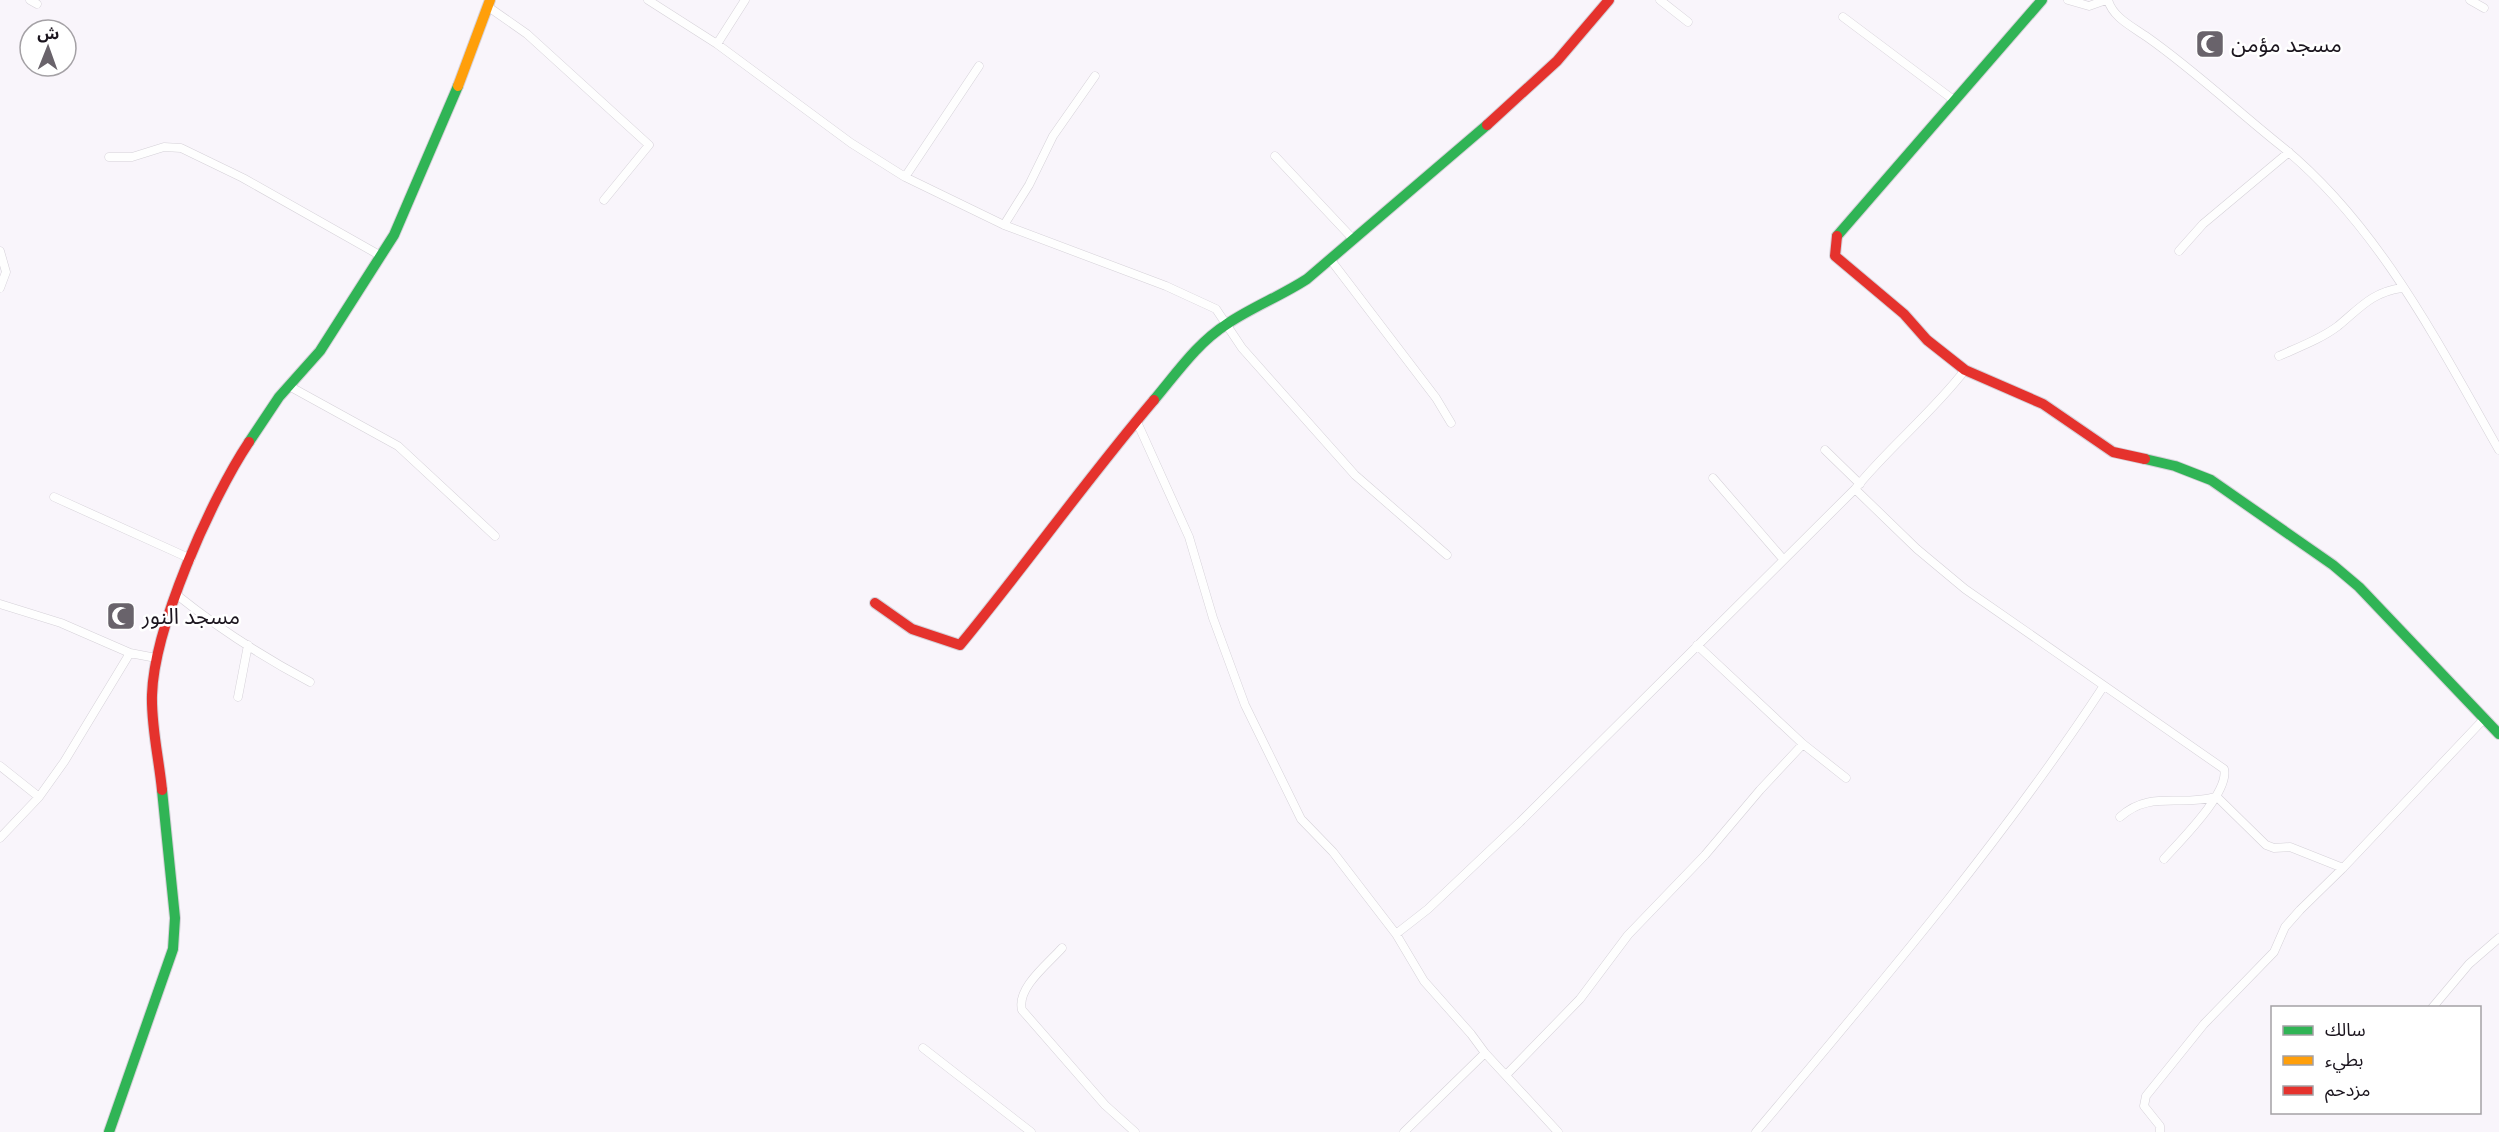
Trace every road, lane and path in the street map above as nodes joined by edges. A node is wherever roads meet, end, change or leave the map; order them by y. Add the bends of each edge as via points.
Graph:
1 (648, 0) edge
2 (745, 0) edge
3 (1609, 0) edge
4 (1659, 0) edge
5 (2042, 0) edge
6 (2067, 0) edge
7 (2107, 0) edge
8 (2470, 0) edge
9 (488, 3) edge
10 (2484, 8) dead end
11 (1843, 16) dead end
12 (1688, 22) dead end
13 (717, 44) junction
14 (979, 66) dead end
15 (1095, 76) dead end
16 (1955, 101) junction
17 (2289, 152) junction
18 (1275, 156) dead end
19 (109, 157) dead end
20 (906, 177) junction
21 (604, 200) dead end
22 (1004, 225) junction
23 (1353, 239) junction
24 (0, 250) edge
25 (2179, 251) dead end
26 (381, 256) junction
27 (1330, 259) junction
28 (0, 288) edge
29 (2402, 288) junction
30 (1227, 324) junction
31 (2279, 356) dead end
32 (1965, 370) junction
33 (289, 386) junction
34 (1137, 422) junction
35 (1451, 423) dead end
36 (1825, 450) dead end
37 (2499, 450) edge
38 (1713, 478) dead end
39 (1858, 487) junction
40 (54, 497) dead end
41 (495, 536) dead end
42 (1447, 555) dead end
43 (191, 559) junction
44 (1784, 559) junction
45 (177, 595) junction
46 (875, 603) dead end
47 (0, 604) edge
48 (248, 645) junction
49 (1697, 645) junction
50 (130, 653) junction
51 (156, 658) junction
52 (310, 682) dead end
53 (2103, 687) junction
54 (238, 697) dead end
55 (2483, 720) junction
56 (2499, 734) edge
57 (1803, 744) junction
58 (0, 766) edge
59 (1846, 778) dead end
60 (39, 797) junction
61 (2217, 797) junction
62 (2120, 817) dead end
63 (0, 838) edge
64 (2164, 859) dead end
65 (2343, 868) junction
66 (1396, 934) junction
67 (2499, 938) edge
68 (1062, 948) dead end
69 (2434, 1006) edge
70 (923, 1048) dead end
71 (1485, 1053) junction
72 (1507, 1074) junction
73 (109, 1132) edge
74 (1031, 1132) edge
75 (1135, 1132) edge
76 (1404, 1132) edge
77 (1557, 1132) edge
78 (1756, 1132) edge
79 (2160, 1132) edge

1 - 13 street
2 - 13 street
3 - 23 street via 1557,61 1459,151
4 - 12 street
5 - 16 street
6 - 7 street via 2089,6
7 - 17 street via 2121,19 2185,63
8 - 10 street
9 - 21 street via 648,145
9 - 26 street via 422,176
11 - 16 street
13 - 20 street via 851,143
14 - 20 street
15 - 22 street via 1053,136
16 - 32 street via 1844,227 1833,249 1840,261
17 - 25 street via 2203,224
17 - 29 street via 2348,210
18 - 23 street
19 - 26 street via 132,157 164,147 181,148 243,178
20 - 22 street
22 - 30 street via 1166,286 1216,309
23 - 27 street
24 - 28 street via 6,272
26 - 33 street via 320,351
27 - 30 street via 1282,296
27 - 35 street
29 - 31 street via 2385,291 2360,305 2338,326
29 - 37 street
30 - 34 street via 1199,347
30 - 42 street via 1256,364 1355,475
32 - 39 street
32 - 55 street via 2025,394 2114,452 2175,466 2211,480 2239,498 2344,573
33 - 41 street via 398,446
33 - 43 street via 232,467
34 - 46 street via 1098,466 960,645 912,628
34 - 66 street via 1189,537 1245,705 1283,786 1301,819 1333,852
36 - 39 street
38 - 44 street
39 - 44 street
39 - 53 street via 1917,549 1965,589
40 - 43 street
43 - 45 street
44 - 49 street
45 - 48 street
45 - 51 street
47 - 50 street via 61,623
48 - 52 street
48 - 54 street
49 - 57 street
49 - 66 street via 1520,822
50 - 51 street
50 - 60 street via 109,692
51 - 73 street via 152,696 175,918 173,949
53 - 61 street via 2224,769 2224,783
53 - 78 street via 1952,898
55 - 56 street
55 - 65 street
57 - 59 street
57 - 72 street via 1706,855 1628,935 1580,999
58 - 60 street
60 - 63 street
61 - 62 street via 2190,803 2152,800 2138,804
61 - 64 street
61 - 65 street via 2266,845 2290,847
65 - 79 street via 2285,927 2274,952 2204,1024 2146,1096 2144,1106 2160,1126
66 - 71 street via 1424,981
67 - 69 street via 2469,964
68 - 75 street via 1024,991 1022,1010 1111,1112
70 - 74 street
71 - 72 street
71 - 76 street
72 - 77 street

